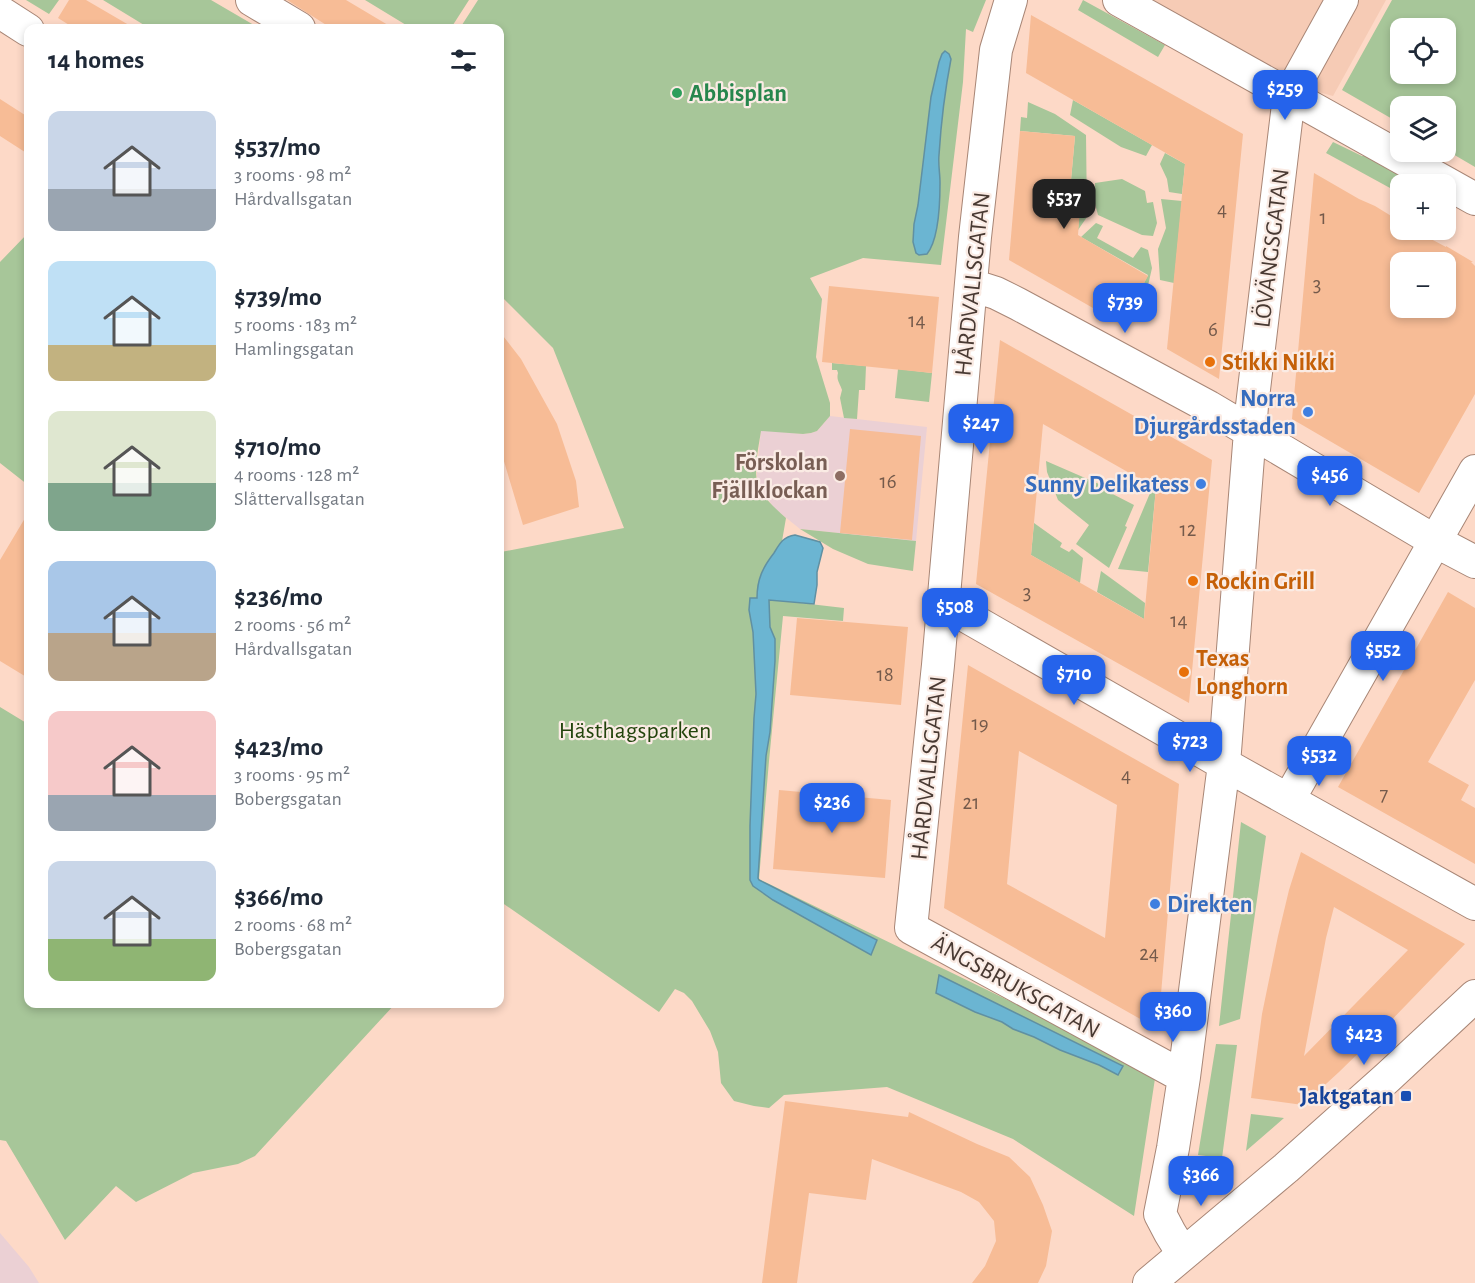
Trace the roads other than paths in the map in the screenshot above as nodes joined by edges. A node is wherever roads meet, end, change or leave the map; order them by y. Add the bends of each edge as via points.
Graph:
1 (252, 0) edge
2 (1011, 0) edge
3 (1119, 0) edge
4 (1342, 0) edge
5 (0, 12) edge
6 (292, 24) edge
7 (24, 27) edge
8 (1289, 96) junction
9 (1475, 199) edge
10 (971, 285) junction
11 (1250, 431) junction
12 (1475, 471) edge
13 (1435, 541) junction
14 (1475, 562) edge
15 (943, 603) junction
16 (1224, 764) junction
17 (1289, 799) junction
18 (1475, 904) edge
19 (911, 928) joint
20 (1475, 996) edge
21 (1184, 1077) junction
22 (1183, 1254) junction
23 (1149, 1283) edge

1 - 6 street
2 - 10 street, HÅRDVALLSGATAN via 996,50
3 - 8 street
4 - 8 street, LÖVÄNGSGATAN
5 - 7 street
8 - 9 street
8 - 11 street, LÖVÄNGSGATAN
10 - 11 street via 1018,304
10 - 15 street, HÅRDVALLSGATAN
11 - 13 street
11 - 16 street, LÖVÄNGSGATAN
12 - 13 street
13 - 14 street
13 - 17 street
15 - 16 street
15 - 19 street, HÅRDVALLSGATAN
16 - 17 street
16 - 21 street, LÖVÄNGSGATAN
17 - 18 street
19 - 21 street, ÄNGSBRUKSGATAN
20 - 22 street via 1286,1168
21 - 22 street, LÖVÄNGSGATAN via 1160,1214
22 - 23 street

